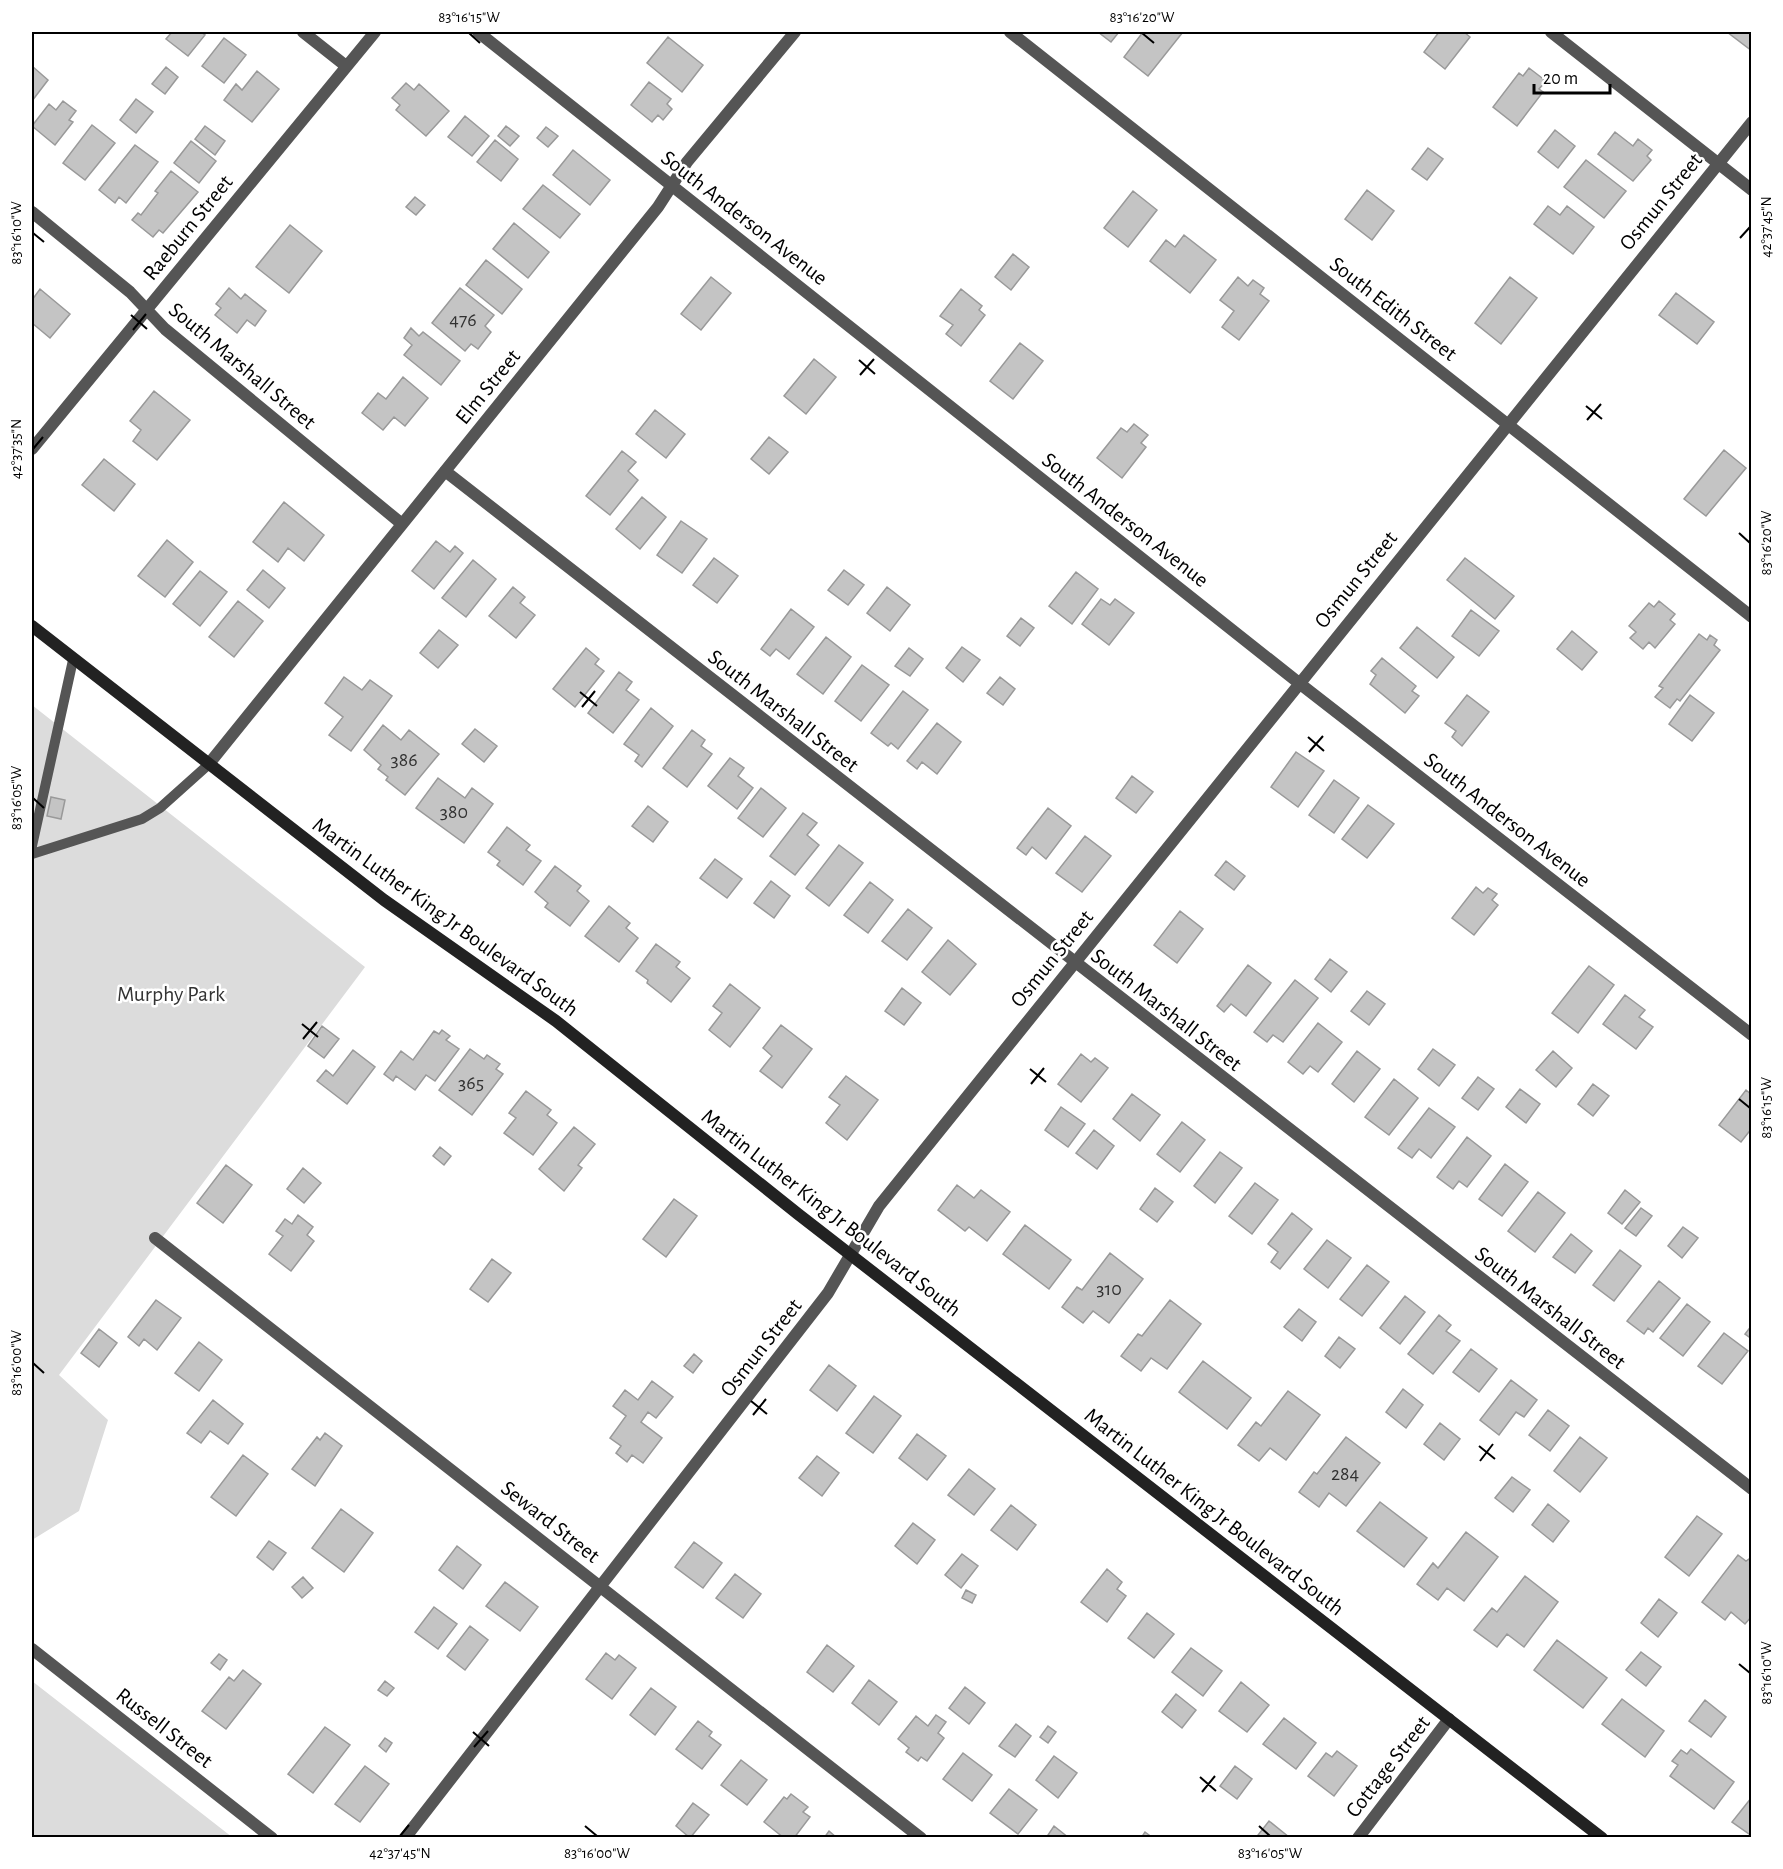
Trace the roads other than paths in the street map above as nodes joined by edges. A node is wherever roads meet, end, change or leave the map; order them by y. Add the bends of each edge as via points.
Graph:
1 (303, 32) edge
2 (375, 32) edge
3 (478, 32) edge
4 (795, 32) edge
5 (1010, 32) edge
6 (1551, 32) edge
7 (346, 66) junction
8 (1752, 122) edge
9 (1718, 164) junction
10 (672, 185) junction
11 (1752, 190) edge
12 (32, 212) edge
13 (146, 310) junction
14 (1507, 424) junction
15 (32, 449) edge
16 (445, 471) junction
17 (402, 524) junction
18 (1752, 617) edge
19 (32, 626) edge
20 (74, 660) junction
21 (1299, 683) junction
22 (208, 765) junction
23 (32, 846) edge
24 (32, 854) edge
25 (1074, 963) junction
26 (1752, 1035) edge
27 (155, 1238) dead end
28 (851, 1255) junction
29 (1752, 1489) edge
30 (600, 1586) junction
31 (32, 1650) edge
32 (1449, 1719) junction
33 (272, 1838) edge
34 (405, 1838) edge
35 (921, 1838) edge
36 (1358, 1838) edge
37 (1602, 1838) edge

1 - 7 street
2 - 7 street, Raeburn Street
3 - 10 street, South Anderson Avenue
4 - 10 street, Elm Street
5 - 14 street, South Edith Street
6 - 9 street
7 - 13 street, Raeburn Street
8 - 9 street, Osmun Street
9 - 11 street
9 - 14 street, Osmun Street
10 - 16 street, Elm Street
10 - 21 street, South Anderson Avenue
12 - 13 street, South Marshall Street via 130,292
13 - 15 street, Raeburn Street
13 - 17 street, South Marshall Street
14 - 18 street, South Edith Street
14 - 21 street, Osmun Street
16 - 17 street, Elm Street
16 - 25 street, South Marshall Street
17 - 22 street, Elm Street
19 - 20 main road, Martin Luther King Jr Boulevard South
20 - 22 main road, Martin Luther King Jr Boulevard South
20 - 23 lane
21 - 25 street, Osmun Street
21 - 26 street, South Anderson Avenue
22 - 24 lane via 142,819
22 - 28 main road, Martin Luther King Jr Boulevard South via 384,900 556,1021
25 - 28 street, Osmun Street via 879,1206
25 - 29 street, South Marshall Street
27 - 30 street, Seward Street
28 - 30 street, Osmun Street via 828,1293
28 - 32 main road, Martin Luther King Jr Boulevard South
30 - 34 street, Osmun Street
30 - 35 street, Seward Street
31 - 33 street, Russell Street
32 - 36 street, Cottage Street
32 - 37 main road, Martin Luther King Jr Boulevard South

